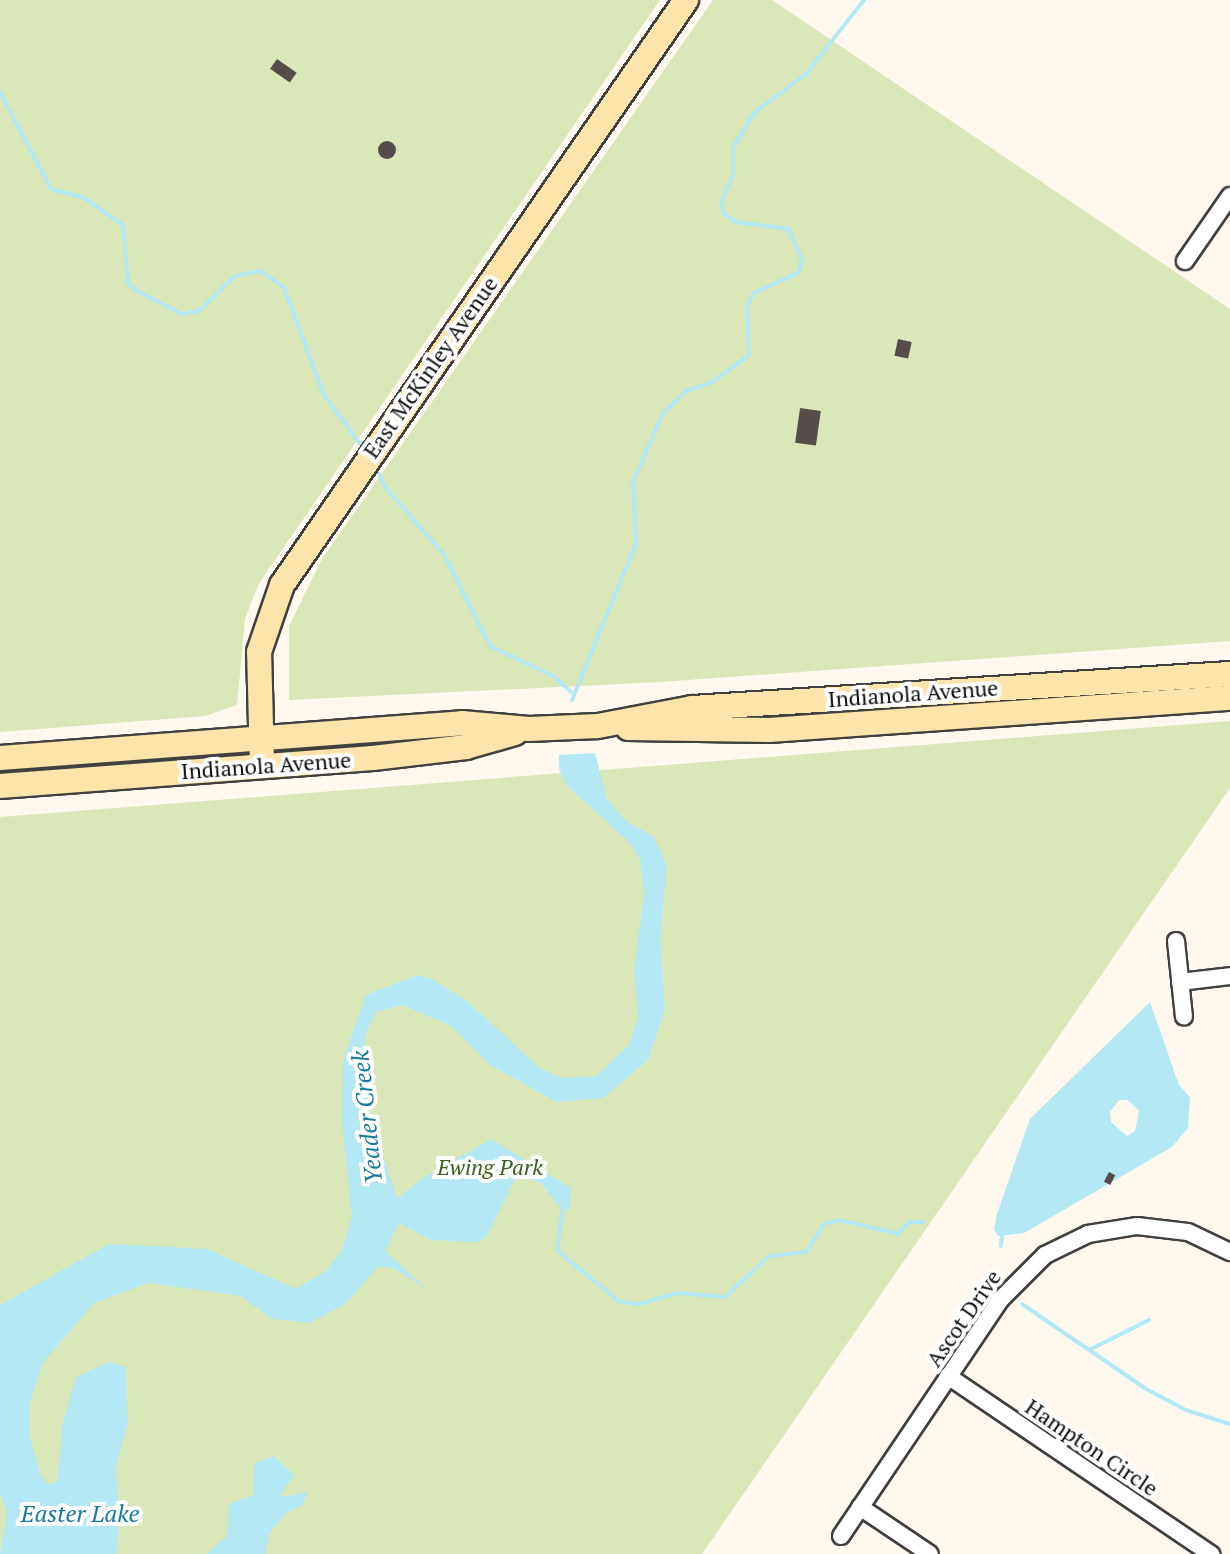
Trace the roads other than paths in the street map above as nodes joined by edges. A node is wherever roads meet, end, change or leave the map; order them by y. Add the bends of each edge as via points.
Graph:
1 (686, 0) edge
2 (1230, 196) edge
3 (1185, 261) dead end
4 (1230, 674) edge
5 (1230, 698) edge
6 (598, 726) junction
7 (529, 729) junction
8 (261, 737) junction
9 (0, 758) edge
10 (262, 764) junction
11 (0, 786) edge
12 (1176, 941) dead end
13 (1230, 976) edge
14 (1180, 982) junction
15 (1184, 1017) dead end
16 (1230, 1252) edge
17 (948, 1376) junction
18 (860, 1507) junction
19 (841, 1536) dead end
20 (930, 1554) edge
21 (1211, 1554) edge

1 - 8 main road, East McKinley Avenue via 361,465 269,613 259,652
2 - 3 street
4 - 6 main road, Indianola Avenue via 692,708
5 - 6 main road, Indianola Avenue via 769,730 682,733
6 - 7 main road, Indianola Avenue
7 - 8 main road, Indianola Avenue via 462,723
7 - 10 main road, Indianola Avenue via 466,747
8 - 9 main road, Indianola Avenue
8 - 10 main road, East McKinley Avenue
10 - 11 main road, Indianola Avenue
12 - 14 street
13 - 14 street
14 - 15 street
16 - 17 street, Ascot Drive via 1188,1232 1150,1226 1112,1228 1066,1243 1011,1286
17 - 18 street, Ascot Drive
17 - 21 street, Hampton Circle
18 - 19 street, Ascot Drive
18 - 20 street

